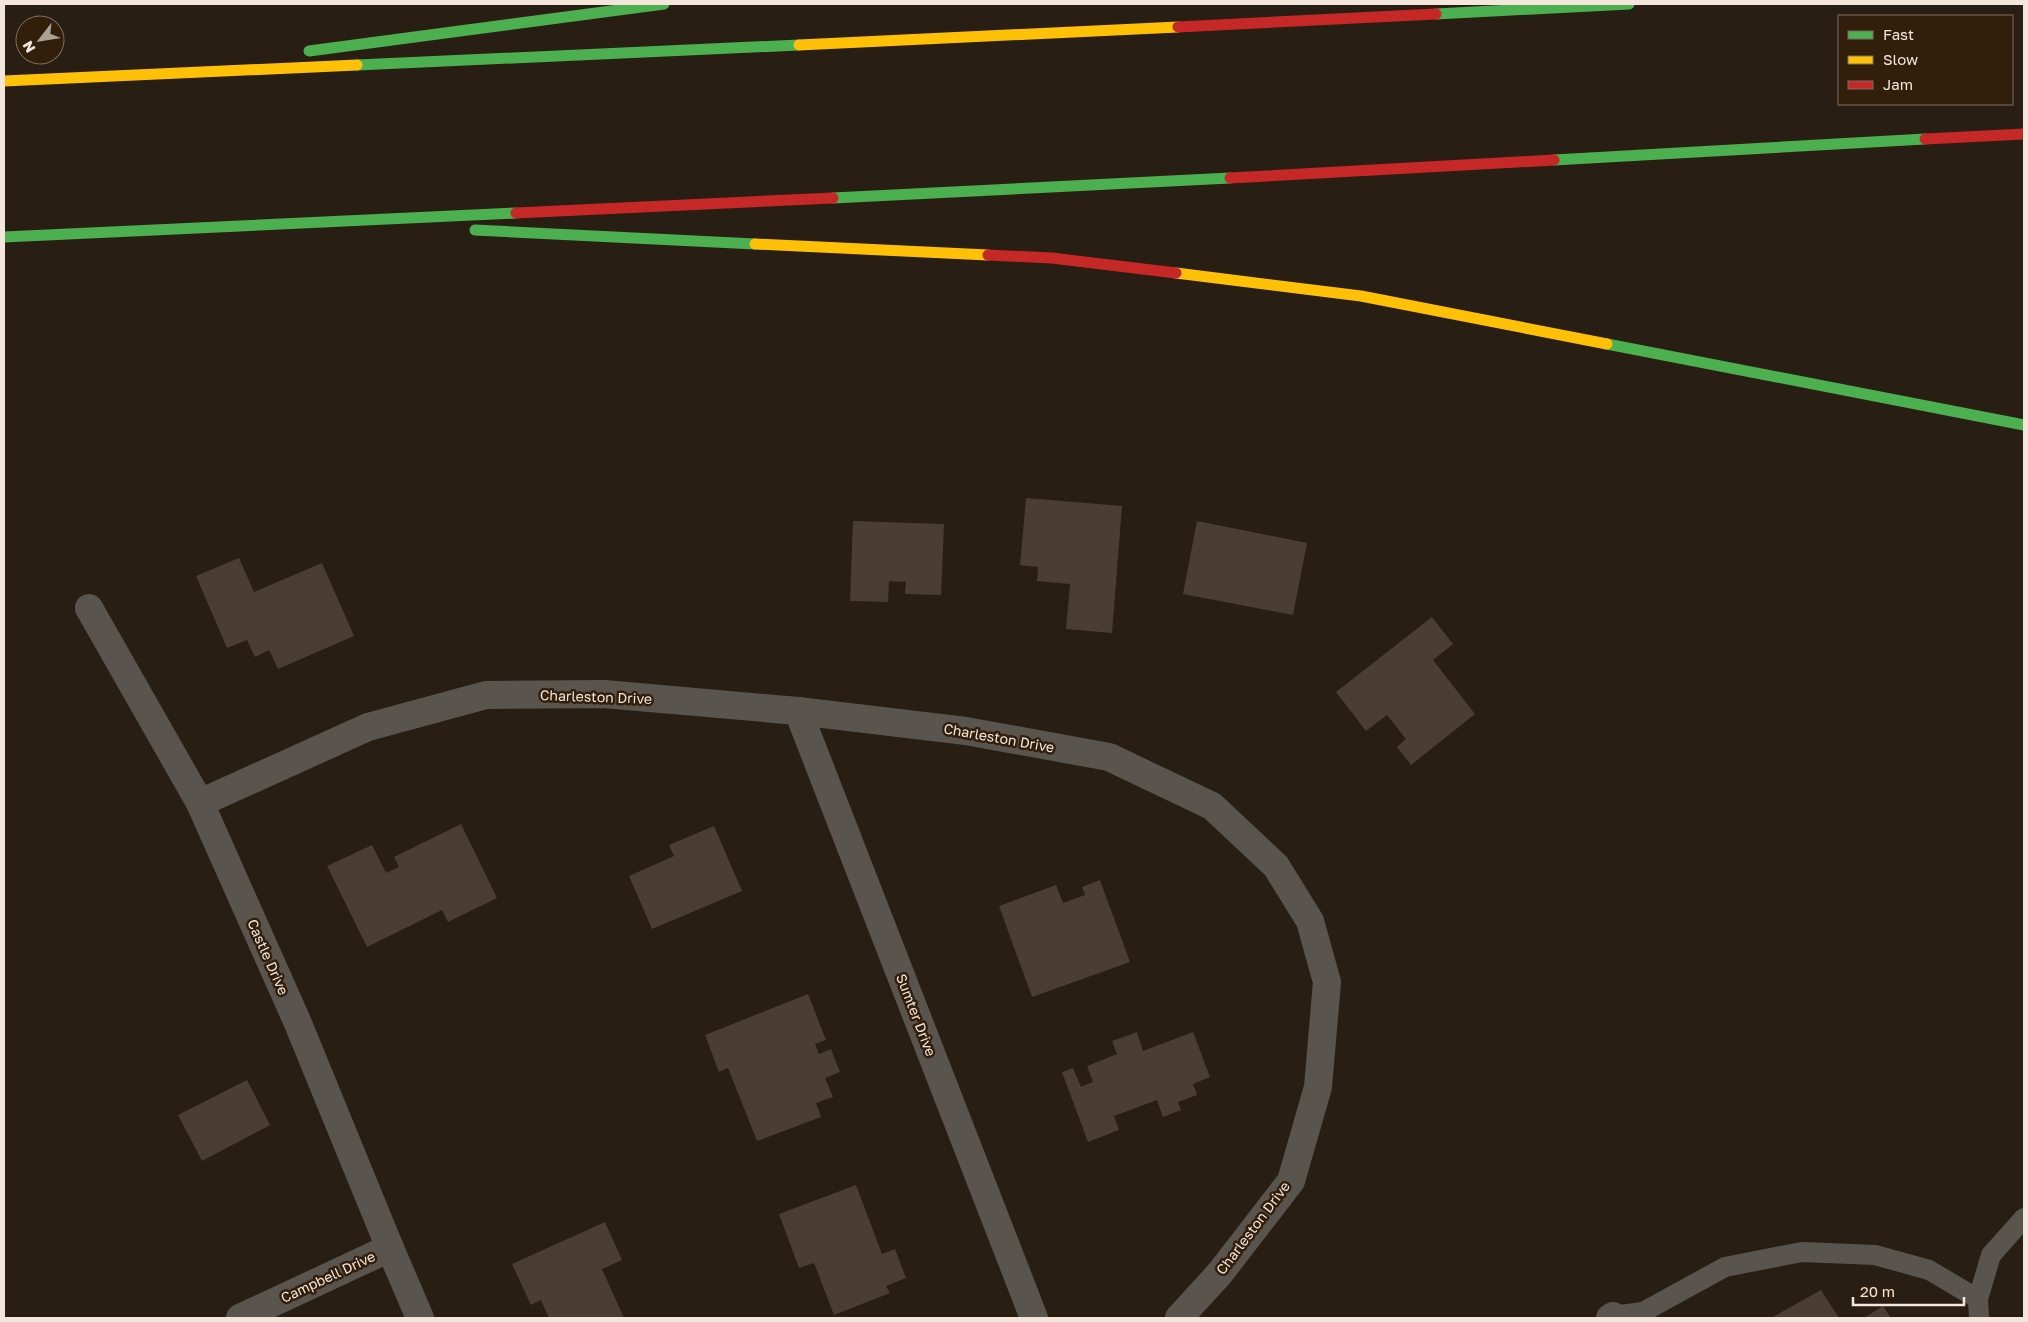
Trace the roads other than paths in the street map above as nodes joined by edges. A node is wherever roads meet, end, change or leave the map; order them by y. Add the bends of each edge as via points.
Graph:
1 (664, 4) edge
2 (1629, 4) edge
3 (298, 53) dead end
4 (258, 58) dead end
5 (130, 75) junction
6 (4, 81) edge
7 (2024, 134) edge
8 (309, 222) junction
9 (438, 228) dead end
10 (468, 229) dead end
11 (4, 237) edge
12 (2024, 425) edge
13 (89, 608) dead end
14 (798, 711) junction
15 (200, 803) junction
16 (2024, 1218) edge
17 (390, 1248) junction
18 (1979, 1309) edge
19 (1612, 1317) edge
20 (240, 1318) edge
21 (420, 1318) edge
22 (1034, 1318) edge
23 (1179, 1318) edge

1 - 3 highway
2 - 5 highway
4 - 5 highway
5 - 6 highway
7 - 8 highway via 1048,188
8 - 9 highway
8 - 11 highway
10 - 12 highway via 1052,258 1351,295
13 - 15 street, Castle Drive
14 - 15 street, Charleston Drive via 604,694 486,695 368,727
14 - 22 street, Sumter Drive
14 - 23 street, Charleston Drive via 966,731 1109,757 1212,806 1276,866 1310,921 1326,982 1318,1088 1291,1181 1220,1273
15 - 17 street, Castle Drive via 297,1021
16 - 18 lane via 1991,1255
17 - 20 street, Campbell Drive
17 - 21 street, Castle Drive
18 - 19 lane via 1928,1270 1875,1255 1802,1252 1724,1267 1643,1312

